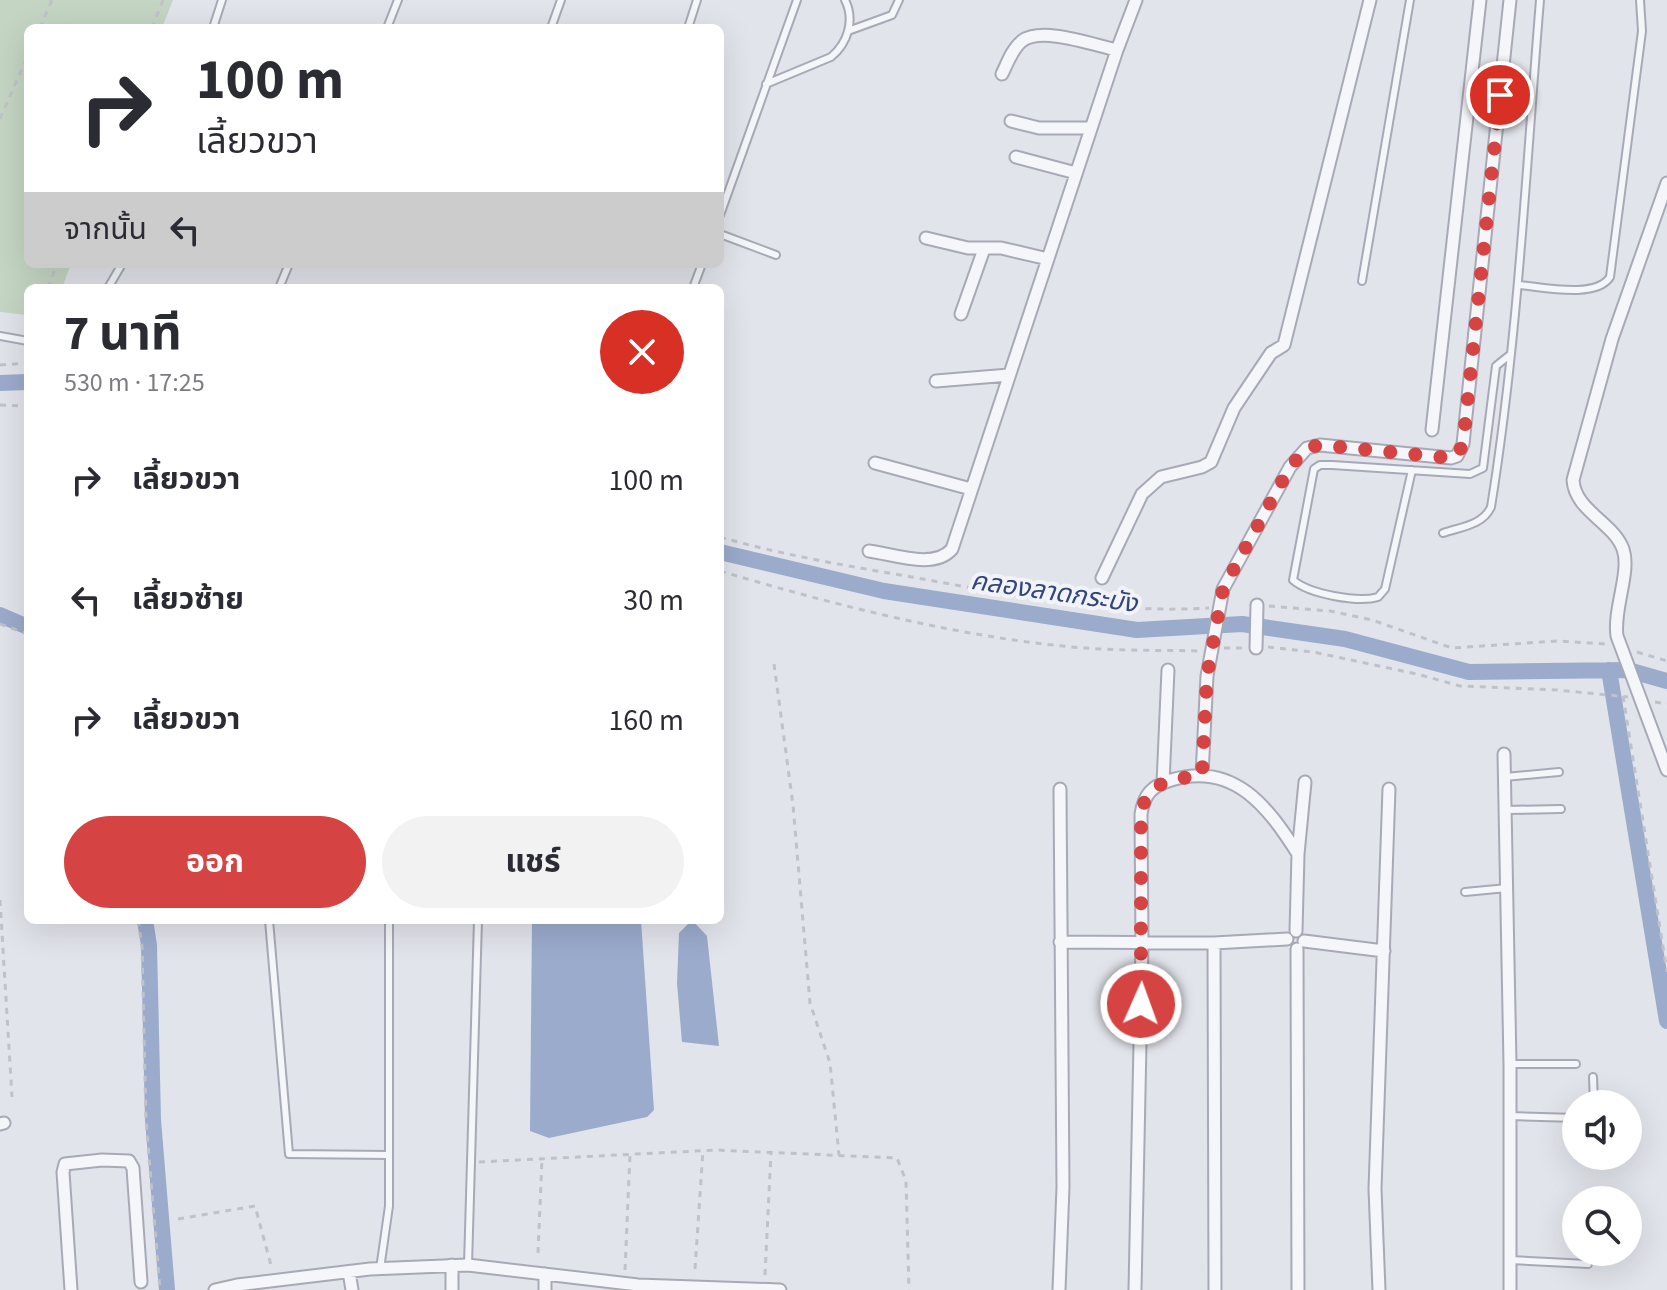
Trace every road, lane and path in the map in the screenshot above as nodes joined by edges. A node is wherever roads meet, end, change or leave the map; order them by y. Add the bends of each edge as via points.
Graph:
1 (52, 0) edge
2 (163, 0) edge
3 (222, 0) edge
4 (398, 0) edge
5 (561, 0) edge
6 (697, 0) edge
7 (797, 0) edge
8 (845, 0) edge
9 (899, 0) edge
10 (1136, 0) edge
11 (1370, 0) edge
12 (1410, 0) edge
13 (1480, 0) edge
14 (1510, 0) edge
15 (1540, 0) edge
16 (1640, 0) edge
17 (42, 24) edge
18 (154, 24) edge
19 (214, 24) edge
20 (389, 24) edge
21 (552, 24) edge
22 (689, 24) edge
23 (848, 31) junction
24 (1117, 50) junction
25 (24, 64) edge
26 (1002, 74) dead end
27 (766, 84) junction
28 (0, 119) edge
29 (1011, 121) dead end
30 (1091, 128) junction
31 (1016, 157) dead end
32 (1076, 173) junction
33 (1667, 183) edge
34 (724, 194) edge
35 (724, 236) edge
36 (926, 238) dead end
37 (984, 249) junction
38 (776, 255) dead end
39 (1048, 259) junction
40 (1362, 281) dead end
41 (1519, 285) junction
42 (961, 314) dead end
43 (0, 336) edge
44 (24, 340) edge
45 (1511, 354) junction
46 (24, 363) edge
47 (0, 365) edge
48 (1009, 375) junction
49 (936, 381) dead end
50 (0, 405) edge
51 (24, 406) edge
52 (1432, 430) dead end
53 (875, 463) dead end
54 (1412, 470) junction
55 (971, 489) junction
56 (1443, 533) dead end
57 (724, 538) edge
58 (869, 551) dead end
59 (724, 572) edge
60 (1102, 578) dead end
61 (1215, 608) dead end
62 (1257, 608) joint
63 (0, 624) edge
64 (24, 633) edge
65 (1616, 641) junction
66 (1256, 646) junction
67 (1215, 649) dead end
68 (1202, 651) dead end
69 (1631, 651) dead end
70 (1667, 661) edge
71 (774, 664) dead end
72 (1168, 670) dead end
73 (1623, 696) junction
74 (1637, 699) dead end
75 (1667, 704) edge
76 (1649, 707) junction
77 (1504, 754) dead end
78 (1667, 770) edge
79 (1559, 772) dead end
80 (1202, 775) junction
81 (1505, 777) junction
82 (1305, 782) dead end
83 (1163, 783) junction
84 (1060, 789) dead end
85 (1389, 789) dead end
86 (1561, 809) dead end
87 (1505, 810) junction
88 (1298, 854) junction
89 (1507, 888) junction
90 (1465, 892) dead end
91 (0, 900) edge
92 (139, 924) edge
93 (269, 924) edge
94 (389, 924) edge
95 (478, 924) edge
96 (1296, 940) junction
97 (1060, 942) junction
98 (1214, 943) junction
99 (1142, 944) junction
100 (1384, 951) junction
101 (1667, 972) edge
102 (1510, 1064) junction
103 (1576, 1064) dead end
104 (1593, 1077) dead end
105 (1593, 1090) edge
106 (12, 1097) dead end
107 (1510, 1116) junction
108 (1562, 1118) edge
109 (703, 1150) junction
110 (771, 1152) junction
111 (630, 1154) junction
112 (389, 1155) junction
113 (839, 1155) junction
114 (542, 1159) junction
115 (471, 1162) junction
116 (178, 1219) dead end
117 (538, 1253) dead end
118 (1510, 1260) junction
119 (1562, 1263) edge
120 (452, 1265) junction
121 (468, 1265) junction
122 (380, 1269) junction
123 (695, 1269) dead end
124 (349, 1272) junction
125 (625, 1272) dead end
126 (545, 1274) junction
127 (765, 1275) dead end
128 (275, 1281) junction
129 (141, 1282) dead end
130 (254, 1287) edge
131 (638, 1288) edge
132 (723, 1289) edge
133 (71, 1290) edge
134 (160, 1290) edge
135 (215, 1290) edge
136 (352, 1290) edge
137 (452, 1290) edge
138 (545, 1290) edge
139 (780, 1290) edge
140 (909, 1290) edge
141 (1059, 1290) edge
142 (1135, 1290) edge
143 (1215, 1290) edge
144 (1298, 1290) edge
145 (1379, 1290) edge
146 (1510, 1290) edge

1 - 17 path
2 - 18 path
3 - 19 lane
4 - 20 lane
5 - 21 lane
6 - 22 lane
7 - 27 lane
8 - 23 lane via 851,19
9 - 23 lane via 892,15
10 - 24 street
11 - 60 street via 1284,345 1271,353 1234,408 1211,462 1161,477 1142,494
12 - 40 lane
13 - 52 street
14 - 80 street via 1463,444 1457,456 1440,458 1320,445 1307,448 1290,467 1223,589 1207,676
15 - 41 lane
16 - 41 lane via 1642,31 1610,277 1591,290
23 - 27 lane via 831,57
24 - 26 street via 1037,35 1019,43
24 - 30 street
25 - 28 path
27 - 34 lane
29 - 30 street via 1039,128
30 - 32 street
31 - 32 street
32 - 39 street
33 - 65 street via 1612,339 1573,480 1578,499 1619,540 1624,554
35 - 38 lane
36 - 37 street
37 - 39 street
37 - 42 street
39 - 48 street
41 - 45 lane
43 - 44 lane
45 - 54 lane via 1496,366 1483,468 1470,474
45 - 56 lane via 1491,507 1476,522
46 - 47 path
48 - 49 street
48 - 55 street
50 - 51 path
53 - 55 street
54 - 54 lane via 1332,465 1314,469 1293,580 1333,596 1378,597 1385,589
55 - 58 street via 946,556 933,560
57 - 61 path via 1039,598 1127,610
59 - 68 path via 838,605 981,634 1084,648
62 - 65 path via 1330,611 1452,648
62 - 66 street
63 - 64 path
65 - 76 street
66 - 67 path
66 - 73 path via 1313,652 1460,686
69 - 70 path
71 - 113 path via 793,805 810,1003 830,1063
72 - 83 street
73 - 74 path
73 - 101 path
75 - 76 path
76 - 78 street
77 - 81 street
79 - 81 lane
80 - 83 street
80 - 88 street via 1246,790
81 - 87 street
82 - 88 street
83 - 99 street via 1147,793 1141,814
84 - 97 street
85 - 100 street
86 - 87 lane
87 - 89 street
88 - 96 street
89 - 90 lane
89 - 102 street
91 - 106 path
92 - 134 path via 146,1121
93 - 112 lane via 289,1154
94 - 112 lane
95 - 115 lane
96 - 98 street
96 - 100 street
96 - 144 street
97 - 99 street
97 - 141 street
98 - 99 street
98 - 143 street
99 - 142 street
100 - 145 street via 1375,1189
102 - 103 lane
102 - 107 street
104 - 105 lane
107 - 108 lane
107 - 118 street
109 - 110 path
109 - 111 path
109 - 123 path
110 - 113 path
110 - 127 path
111 - 114 path
111 - 125 path
112 - 122 lane via 389,1206
113 - 140 path via 897,1158 906,1181
114 - 115 path
114 - 117 path
115 - 121 lane
116 - 128 path via 255,1206
118 - 119 lane
118 - 146 street
120 - 121 street
120 - 122 street
120 - 137 street
121 - 126 street
122 - 124 street
124 - 128 street
124 - 136 street
126 - 131 street
126 - 138 street
128 - 130 street
129 - 133 street via 133,1168 129,1161 115,1159 76,1162 65,1164 63,1172
130 - 135 street
131 - 132 street
132 - 139 street

